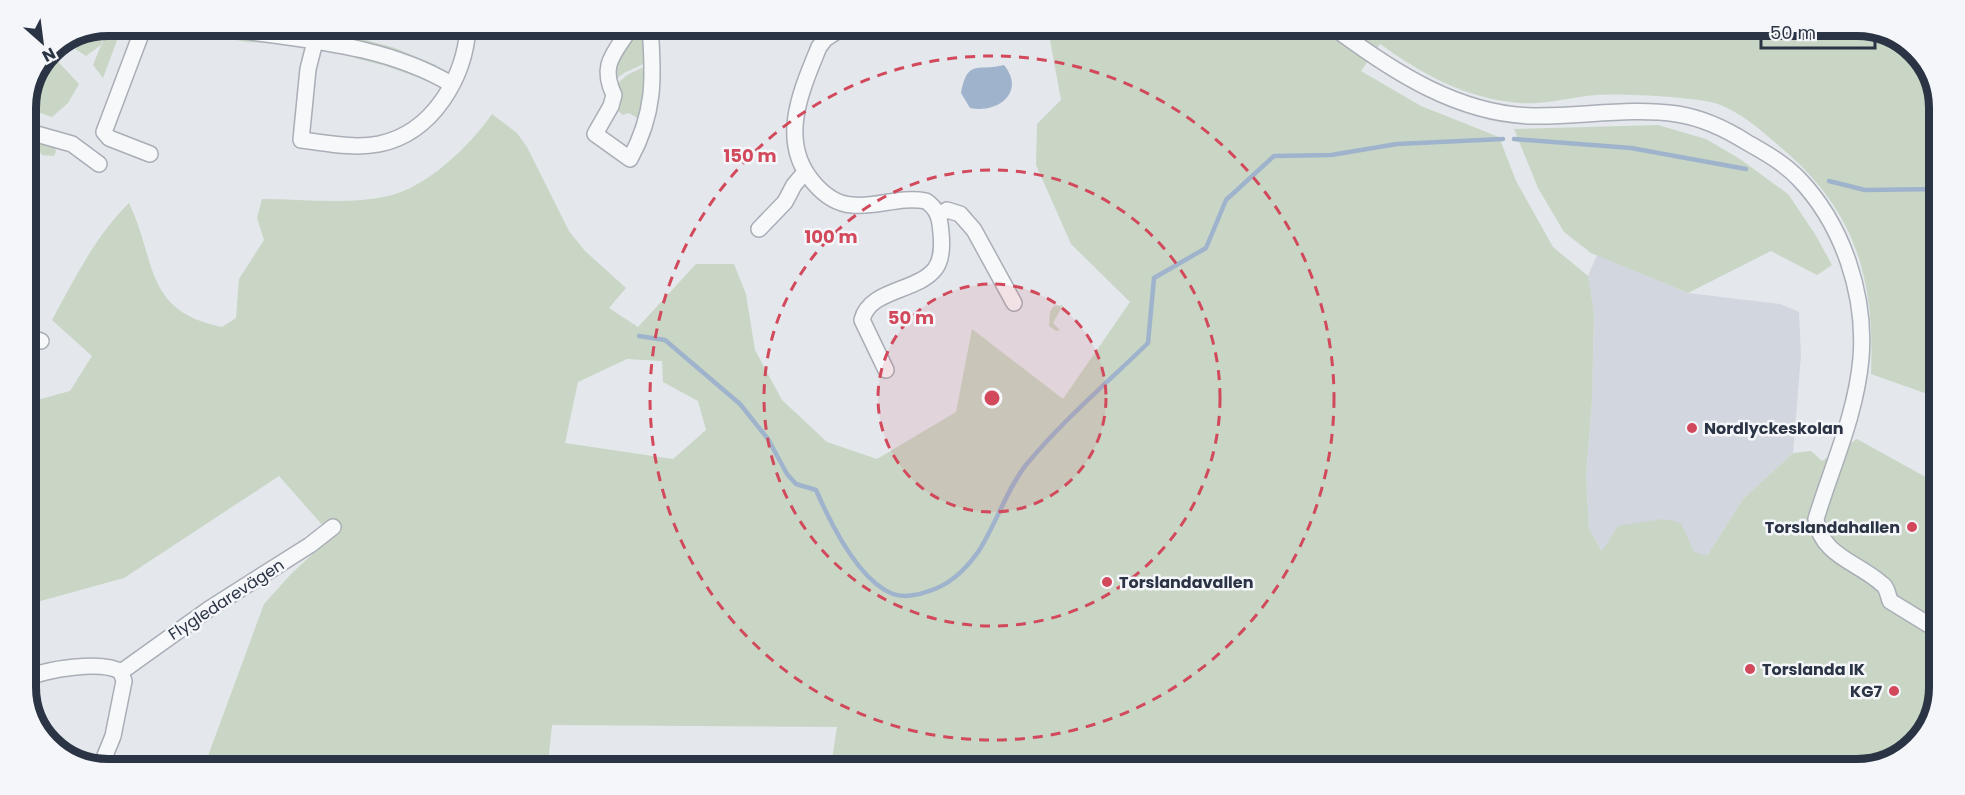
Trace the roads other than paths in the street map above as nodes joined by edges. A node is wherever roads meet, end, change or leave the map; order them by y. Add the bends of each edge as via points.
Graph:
1 (140, 36) edge
2 (316, 36) edge
3 (329, 36) edge
4 (468, 36) edge
5 (625, 36) edge
6 (651, 36) edge
7 (830, 36) edge
8 (1345, 36) edge
9 (454, 78) junction
10 (36, 134) edge
11 (150, 154) dead end
12 (99, 164) dead end
13 (805, 172) junction
14 (939, 215) junction
15 (759, 230) dead end
16 (1014, 303) dead end
17 (36, 339) edge
18 (41, 341) dead end
19 (886, 370) dead end
20 (333, 527) dead end
21 (1929, 625) edge
22 (121, 672) junction
23 (36, 676) edge
24 (104, 759) edge

1 - 11 street via 104,132 109,138
2 - 9 street via 308,69 301,140 366,145 397,138 433,114
3 - 9 street
4 - 9 street
5 - 6 street via 608,63 606,80 614,95 595,134 630,159 648,120 653,72
7 - 13 street via 819,47 798,104 794,143
8 - 21 street via 1422,85 1482,109 1534,116 1650,111 1680,114 1732,133 1783,165 1799,180 1837,235 1856,288 1862,332 1858,382 1842,446 1816,519 1818,531 1821,539 1838,553 1884,585 1890,601
10 - 12 street via 72,144
13 - 14 street via 838,202 852,205 915,199 933,206
13 - 15 street
14 - 16 street via 947,210 960,214 974,230
14 - 19 street via 941,244 936,269 872,303 864,312 862,320
17 - 18 street
20 - 22 street, Flygledarevägen
22 - 23 street via 104,665
22 - 24 street via 124,681 113,736

